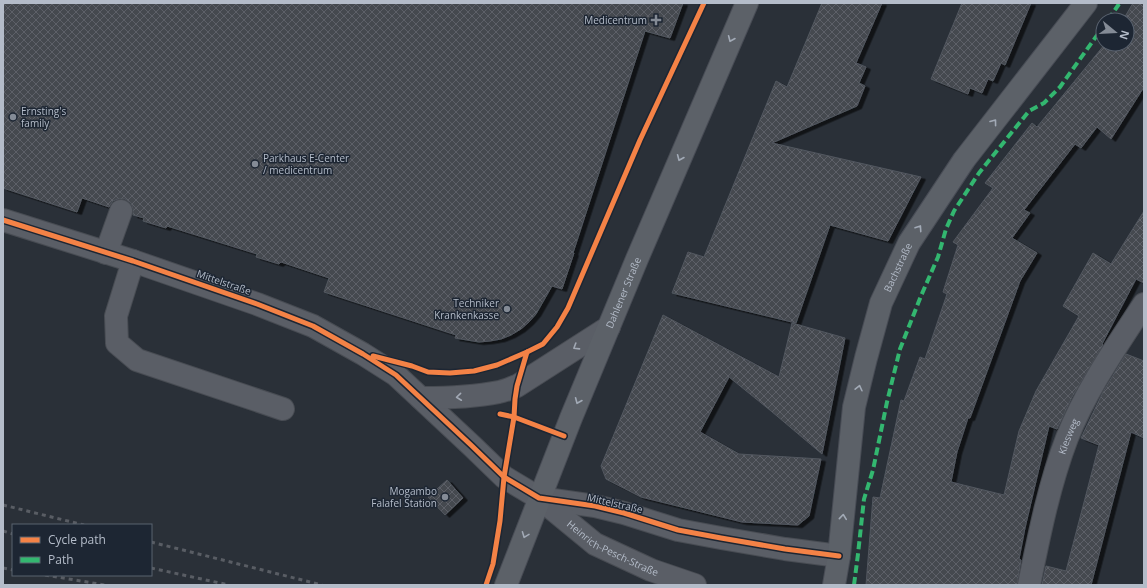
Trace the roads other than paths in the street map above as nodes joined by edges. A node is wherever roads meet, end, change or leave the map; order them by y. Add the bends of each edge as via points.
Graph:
1 (747, 3) edge
2 (1086, 3) edge
3 (121, 211) dead end
4 (3, 220) edge
5 (106, 253) junction
6 (133, 261) junction
7 (1144, 304) edge
8 (609, 326) junction
9 (421, 398) junction
10 (283, 409) dead end
11 (539, 498) junction
12 (839, 556) junction
13 (506, 585) edge
14 (695, 585) edge
15 (834, 585) edge
16 (1029, 585) edge

1 -> 8 main road, Dahlener Straße
12 -> 2 main road, Bachstraße via 854,407 881,303 909,243 964,160
3 - 5 street
4 - 5 street, Mittelstraße
5 - 6 street, Mittelstraße
6 - 9 street, Mittelstraße via 313,326 396,375
6 - 10 street via 116,316 117,343 137,360
7 - 16 street, Kiesweg via 1087,395 1067,438 1049,493
8 -> 9 street via 517,386 500,392 449,398
8 -> 11 main road, Dahlener Straße
9 - 11 street, Mittelstraße via 504,477
11 - 12 street, Mittelstraße via 595,506 678,530
11 -> 13 main road, Dahlener Straße
11 - 14 street, Heinrich-Pesch-Straße via 595,544 650,570
12 - 15 main road, Bachstraße

